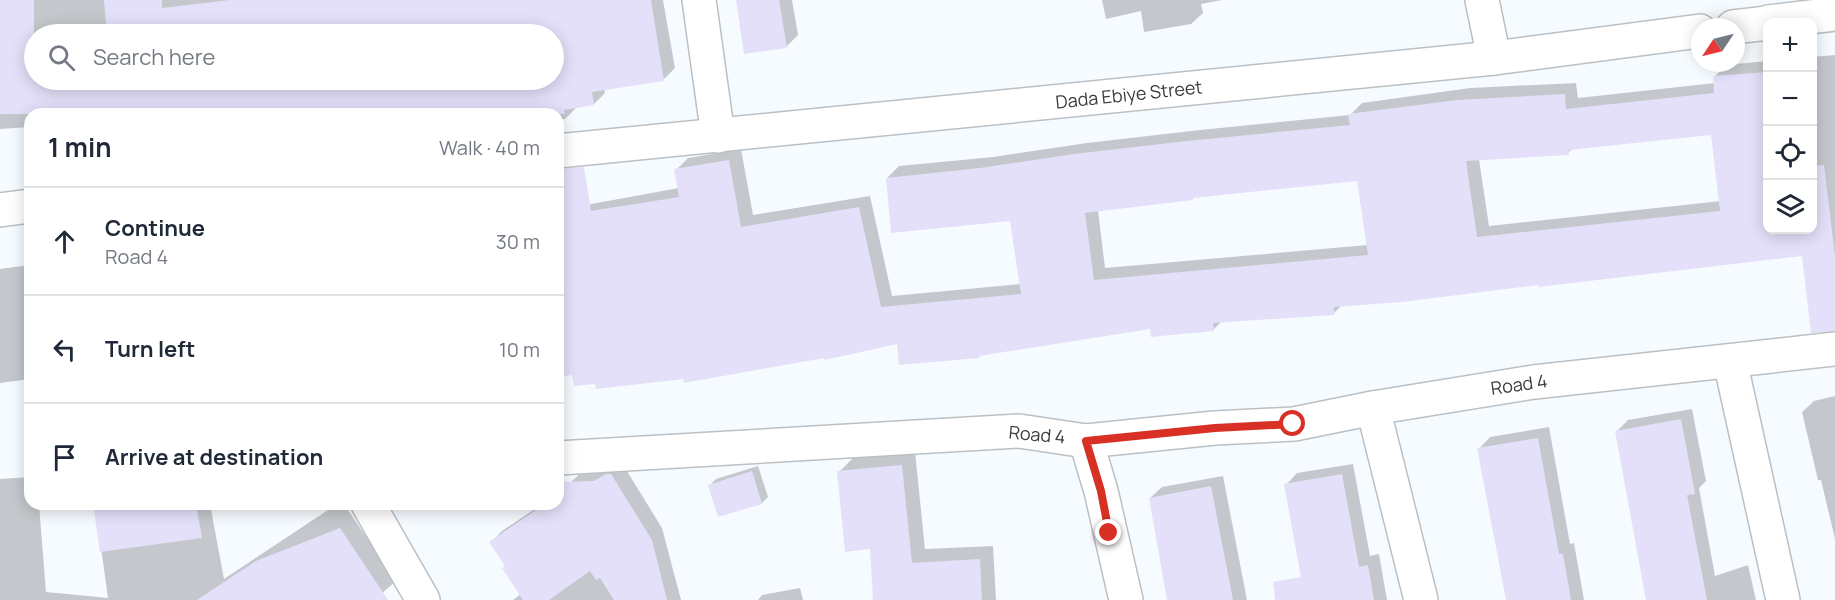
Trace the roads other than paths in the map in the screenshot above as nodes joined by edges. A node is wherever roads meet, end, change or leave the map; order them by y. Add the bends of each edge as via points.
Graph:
1 (699, 0) edge
2 (1482, 0) edge
3 (1835, 14) edge
4 (1802, 18) edge
5 (1763, 23) edge
6 (1745, 25) edge
7 (1691, 32) edge
8 (1494, 58) junction
9 (718, 136) junction
10 (564, 150) edge
11 (24, 207) edge
12 (0, 210) edge
13 (1835, 350) edge
14 (1730, 362) junction
15 (1373, 408) junction
16 (1086, 441) junction
17 (564, 458) edge
18 (371, 510) edge
19 (423, 600) edge
20 (1126, 600) edge
21 (1421, 600) edge
22 (1783, 600) edge

1 - 9 street
2 - 8 street
3 - 4 street
5 - 6 street
7 - 8 street, Dada Ebiye Street
8 - 9 street, Dada Ebiye Street
9 - 10 street, Dada Ebiye Street
11 - 12 street
13 - 14 street, Road 4
14 - 15 street, Road 4 via 1534,382
14 - 22 street
15 - 16 street, Road 4 via 1293,424
15 - 21 street
16 - 17 street, Road 4 via 1019,431
16 - 20 street
18 - 19 street

